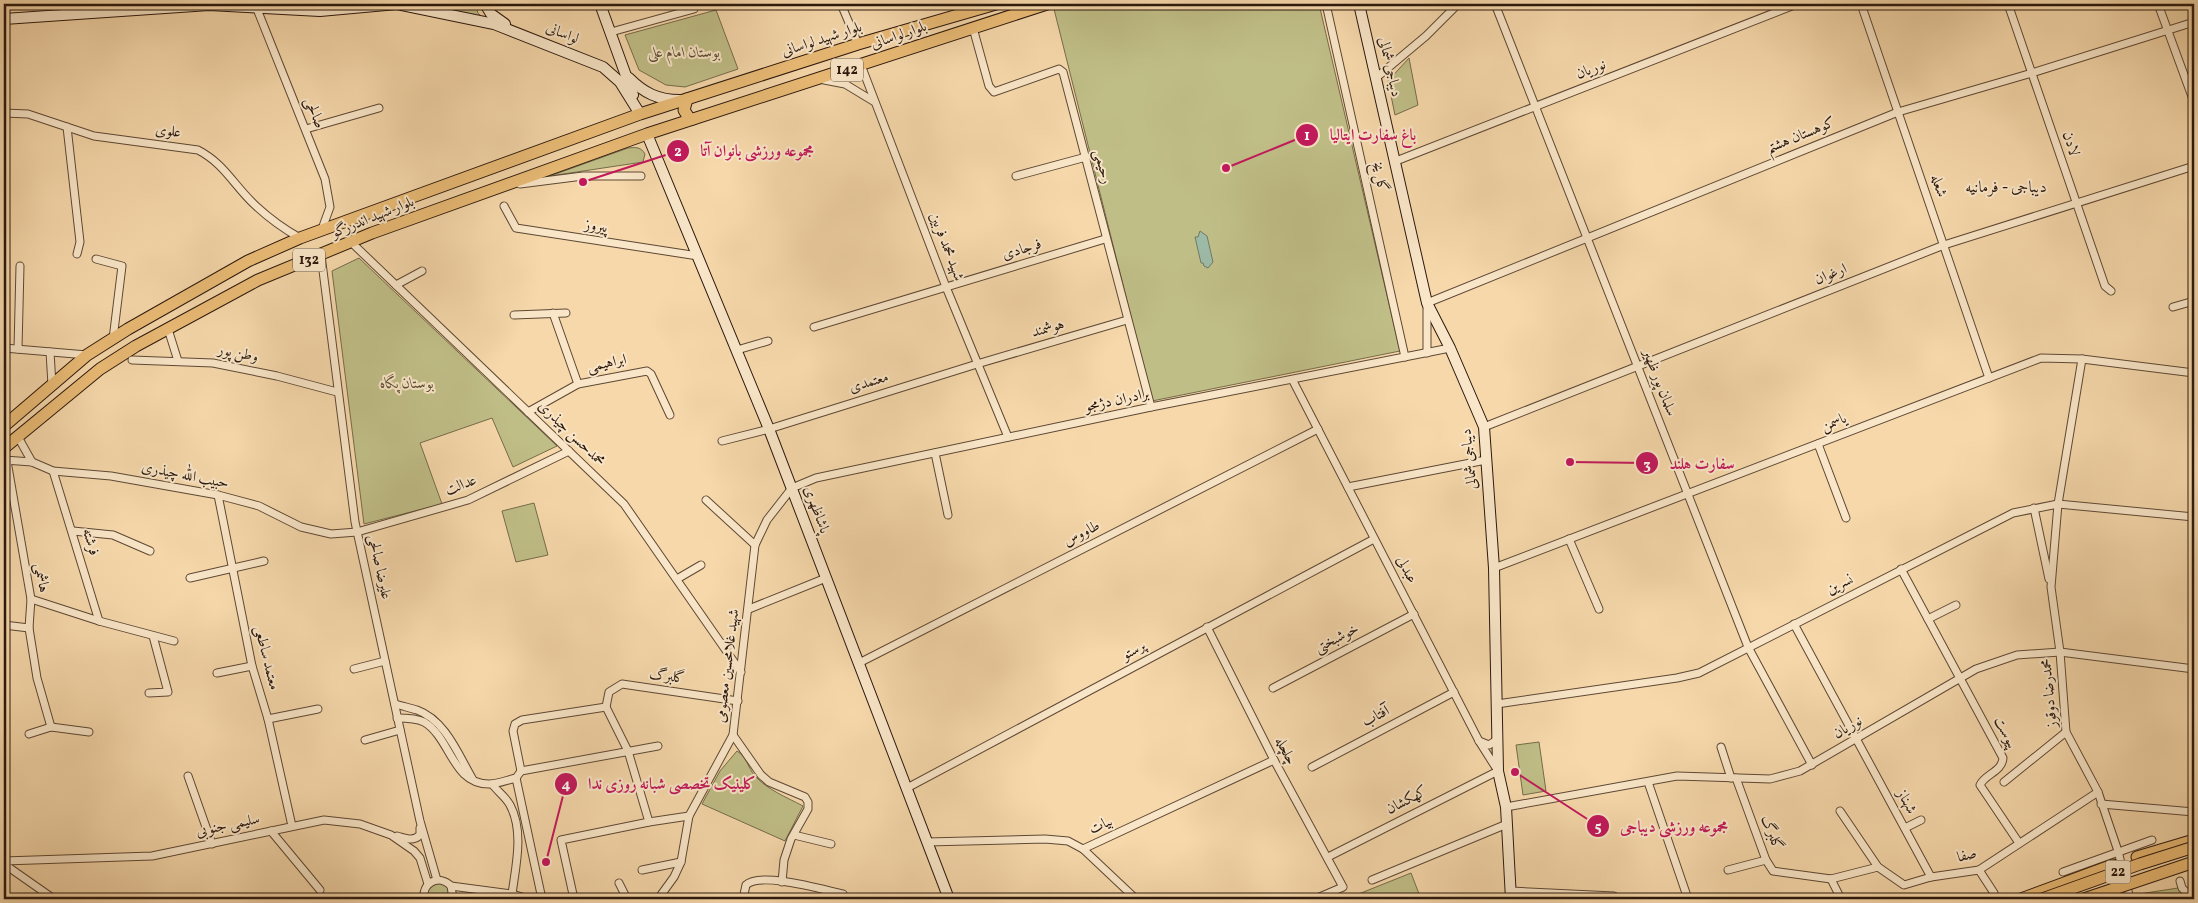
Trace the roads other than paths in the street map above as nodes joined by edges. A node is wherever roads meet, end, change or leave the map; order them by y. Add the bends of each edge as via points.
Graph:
1 (209, 4) edge
2 (398, 4) edge
3 (485, 4) edge
4 (600, 4) edge
5 (841, 4) edge
6 (996, 4) edge
7 (1047, 4) edge
8 (1326, 4) edge
9 (1359, 4) edge
10 (1458, 4) edge
11 (1495, 4) edge
12 (1797, 4) edge
13 (1861, 4) edge
14 (2008, 4) edge
15 (2158, 4) edge
16 (320, 7) edge
17 (257, 9) junction
18 (694, 9) dead end
19 (4, 20) edge
20 (2194, 22) edge
21 (973, 28) junction
22 (2168, 30) junction
23 (610, 32) junction
24 (541, 42) junction
25 (858, 44) junction
26 (616, 48) junction
27 (861, 65) junction
28 (603, 67) junction
29 (2032, 73) junction
30 (626, 75) junction
31 (1377, 77) junction
32 (819, 79) junction
33 (687, 100) junction
34 (874, 102) junction
35 (2194, 102) edge
36 (1536, 106) junction
37 (379, 108) dead end
38 (1898, 112) junction
39 (4, 113) edge
40 (640, 114) junction
41 (693, 119) junction
42 (67, 127) junction
43 (306, 129) junction
44 (647, 134) junction
45 (1086, 157) junction
46 (1396, 161) junction
47 (2194, 166) edge
48 (641, 176) dead end
49 (1016, 176) dead end
50 (505, 185) junction
51 (430, 190) junction
52 (2076, 203) junction
53 (504, 206) dead end
54 (436, 210) junction
55 (322, 229) junction
56 (300, 238) junction
57 (1587, 238) junction
58 (1106, 239) junction
59 (352, 242) junction
60 (1944, 246) junction
61 (78, 254) dead end
62 (321, 255) junction
63 (698, 256) junction
64 (96, 259) dead end
65 (20, 266) dead end
66 (422, 271) dead end
67 (396, 285) junction
68 (946, 287) junction
69 (2111, 290) dead end
70 (2194, 301) edge
71 (1427, 303) junction
72 (2173, 307) dead end
73 (553, 313) junction
74 (566, 313) dead end
75 (514, 315) dead end
76 (1128, 320) junction
77 (814, 327) dead end
78 (168, 329) junction
79 (113, 339) junction
80 (768, 341) dead end
81 (4, 348) edge
82 (1450, 348) junction
83 (18, 349) junction
84 (737, 350) junction
85 (50, 352) junction
86 (1427, 353) junction
87 (87, 356) junction
88 (1405, 357) junction
89 (2082, 359) junction
90 (132, 360) dead end
91 (178, 361) junction
92 (977, 364) junction
93 (1638, 367) junction
94 (2194, 373) edge
95 (1989, 378) junction
96 (1293, 381) junction
97 (578, 384) junction
98 (52, 385) junction
99 (337, 392) junction
100 (1151, 407) junction
101 (528, 412) junction
102 (670, 416) dead end
103 (4, 426) edge
104 (1484, 428) junction
105 (770, 429) junction
106 (1318, 429) junction
107 (18, 437) junction
108 (1008, 437) junction
109 (722, 441) dead end
110 (1818, 444) junction
111 (4, 448) edge
112 (569, 451) junction
113 (935, 453) junction
114 (6, 460) edge
115 (1486, 460) junction
116 (32, 462) junction
117 (53, 471) junction
118 (1348, 487) junction
119 (792, 488) junction
120 (1688, 494) junction
121 (218, 495) junction
122 (706, 500) dead end
123 (2058, 504) junction
124 (2034, 508) junction
125 (948, 515) dead end
126 (2194, 517) edge
127 (1846, 518) dead end
128 (73, 531) junction
129 (358, 532) junction
130 (1374, 538) junction
131 (1569, 539) junction
132 (755, 546) junction
133 (150, 551) dead end
134 (264, 561) dead end
135 (701, 565) dead end
136 (232, 568) junction
137 (1494, 568) junction
138 (1901, 569) junction
139 (190, 578) dead end
140 (826, 578) junction
141 (676, 579) junction
142 (2051, 587) junction
143 (31, 599) junction
144 (1956, 605) dead end
145 (749, 609) junction
146 (1599, 609) dead end
147 (1414, 614) junction
148 (1928, 619) junction
149 (99, 621) junction
150 (1794, 624) junction
151 (4, 625) edge
152 (1207, 627) junction
153 (30, 628) junction
154 (153, 636) junction
155 (174, 641) dead end
156 (1748, 647) junction
157 (2060, 652) junction
158 (385, 661) junction
159 (859, 663) junction
160 (252, 666) junction
161 (354, 668) dead end
162 (2194, 669) edge
163 (742, 672) junction
164 (217, 673) dead end
165 (1960, 678) junction
166 (1273, 688) dead end
167 (1454, 692) junction
168 (149, 693) dead end
169 (738, 701) junction
170 (395, 704) junction
171 (1497, 704) junction
172 (606, 707) junction
173 (318, 709) dead end
174 (398, 718) junction
175 (268, 719) junction
176 (51, 728) junction
177 (400, 730) junction
178 (89, 732) dead end
179 (2066, 732) junction
180 (29, 734) dead end
181 (733, 735) junction
182 (1498, 739) junction
183 (365, 740) dead end
184 (1856, 740) junction
185 (1479, 741) junction
186 (658, 746) dead end
187 (1721, 747) dead end
188 (628, 751) junction
189 (1274, 760) junction
190 (1812, 764) junction
191 (1312, 767) dead end
192 (521, 771) junction
193 (1498, 771) junction
194 (188, 776) dead end
195 (516, 778) junction
196 (1733, 778) junction
197 (473, 781) junction
198 (1648, 782) junction
199 (2004, 782) dead end
200 (492, 784) junction
201 (907, 788) junction
202 (2098, 792) junction
203 (2101, 804) junction
204 (1506, 807) junction
205 (1840, 811) dead end
206 (2194, 812) edge
207 (689, 816) junction
208 (1921, 820) dead end
209 (420, 822) junction
210 (649, 822) junction
211 (1507, 824) junction
212 (292, 826) junction
213 (1904, 828) junction
214 (271, 831) junction
215 (391, 835) junction
216 (794, 835) junction
217 (2152, 840) dead end
218 (2194, 840) edge
219 (927, 842) junction
220 (2019, 843) junction
221 (212, 844) junction
222 (831, 844) dead end
223 (2194, 847) edge
224 (1083, 849) junction
225 (2118, 851) junction
226 (1328, 857) junction
227 (1766, 860) junction
228 (681, 862) junction
229 (4, 863) edge
230 (2194, 863) edge
231 (1878, 867) junction
232 (642, 870) dead end
233 (1728, 870) dead end
234 (1979, 870) junction
235 (2063, 872) dead end
236 (1931, 877) junction
237 (1831, 879) junction
238 (437, 880) junction
239 (1372, 880) dead end
240 (2180, 881) dead end
241 (782, 882) junction
242 (619, 883) dead end
243 (428, 884) junction
244 (451, 886) junction
245 (320, 890) dead end
246 (1994, 893) dead end
247 (512, 894) junction
248 (843, 894) dead end
249 (1511, 895) edge
250 (1614, 896) dead end
251 (1573, 897) edge
252 (1604, 897) edge
253 (54, 899) edge
254 (424, 899) edge
255 (456, 899) edge
256 (529, 899) edge
257 (542, 899) edge
258 (574, 899) edge
259 (627, 899) edge
260 (659, 899) edge
261 (744, 899) edge
262 (949, 899) edge
263 (1136, 899) edge
264 (1315, 899) edge
265 (1688, 899) edge
266 (1840, 899) edge
267 (2021, 899) edge
268 (2042, 899) edge
269 (2084, 899) edge
270 (2091, 899) edge
271 (2130, 899) edge
272 (2193, 899) edge

1 - 17 main road, لواسانی
1 - 19 main road, لواسانی
2 - 16 main road, لواسانی
2 - 24 main road, لواسانی via 494,24
3 - 24 main road via 498,20
4 - 23 main road
5 - 25 street
6 - 25 main road, بلوار شهید لواسانی / 142
7 - 21 main road, بلوار لواسانی / 142
8 - 88 street, گل یخ
9 - 31 main road, دیباجی شمالی
10 - 31 street
11 - 36 street, سلمان پور ظهیر
12 - 36 street, نوریان
13 - 38 street, شعله
14 - 29 street, لادن
15 - 22 street
16 - 17 main road, لواسانی
17 - 43 street, صالحی
18 - 23 street
20 - 22 street, کوهستان هشتم
21 - 27 main road, بلوار لواسانی / 142
21 - 45 street, رحیمی via 989,86 994,92 1059,68 1063,72
22 - 29 street, کوهستان هشتم
22 - 35 street
23 - 26 main road
24 - 28 main road, لواسانی
25 - 33 main road, بلوار شهید لواسانی / 142
26 - 28 main road via 614,62
26 - 30 main road
27 - 32 main road, بلوار لواسانی / 142
27 - 34 street, شهید محمد فربین
28 - 40 main road, لواسانی via 620,82
29 - 38 street, کوهستان هشتم
29 - 52 street, لادن
30 - 33 main road via 639,89 651,95 668,100
30 - 40 main road
31 - 46 main road, دیباجی شمالی
32 - 34 street via 845,84
32 - 41 main road, بلوار لواسانی / 142
33 - 40 main road, 142
33 - 41 main road via 684,110
34 - 68 street, شهید محمد فربین
36 - 46 street, نوریان
36 - 57 street, سلمان پور ظهیر
37 - 43 street
38 - 57 street, کوهستان هشتم
38 - 60 street, شعله
39 - 42 street, علوی via 28,114
40 - 44 main road
40 - 51 main road, بلوار شهید اندرزگو / 132
41 - 44 main road, بلوار لواسانی / 142
42 - 56 street, علوی via 94,136 198,150 224,168 255,205
42 - 61 street via 80,242
43 - 55 street, صالحی via 325,179 330,207
44 - 50 main road, بلوار شهید اندرزگو / 132
44 - 63 main road, پاشاظهری
45 - 49 street
45 - 58 street, رحیمی
46 - 71 main road, دیباجی شمالی
47 - 52 street, ارغوان
48 - 50 street via 583,176
50 - 54 main road, بلوار شهید اندرزگو / 132
51 - 54 main road via 442,196 442,203
51 - 55 main road, بلوار شهید اندرزگو / 132
52 - 60 street, ارغوان
52 - 69 street, لادن via 2105,286
53 - 63 street, پیروز via 516,228
54 - 59 main road, بلوار شهید اندرزگو / 132
55 - 56 main road, بلوار شهید اندرزگو / 132
56 - 79 main road, بلوار شهید اندرزگو / 132 via 248,261
57 - 71 street, کوهستان هشتم
57 - 93 street, سلمان پور ظهیر
58 - 68 street, فرجادی
58 - 76 street, رحیمی
59 - 62 main road, بلوار شهید اندرزگو / 132
59 - 67 street, محمدحسن چیذری
60 - 93 street, ارغوان
60 - 95 street, شعله
62 - 78 main road, بلوار شهید اندرزگو / 132 via 258,280
62 - 99 street, علیرضا صالحی
63 - 84 main road, پاشاظهری
64 - 79 street via 122,266
65 - 83 street
66 - 67 street
67 - 101 street, محمدحسن چیذری
68 - 77 street, فرجادی
68 - 92 street, شهید محمد فربین
70 - 72 street
71 - 82 main road, دیباجی شمالی
71 - 86 street
73 - 74 street
73 - 75 street
73 - 97 street
76 - 92 street, هوشمند
76 - 100 street, رحیمی
78 - 91 street
78 - 107 main road, بلوار شهید اندرزگو / 132 via 100,369
79 - 87 main road, بلوار شهید اندرزگو / 132
80 - 84 street
81 - 83 street
82 - 86 street, برادران دژمجو
82 - 104 main road, دیباجی شمالی
83 - 85 street
84 - 105 main road, پاشاظهری
85 - 87 street
85 - 98 street
86 - 88 street, برادران دژمجو
87 - 98 main road, بلوار شهید اندرزگو / 132
88 - 96 street, برادران دژمجو
89 - 94 street, یاسمن
89 - 95 street, یاسمن via 2041,358
89 - 123 street, محمدرضا دوقوز
90 - 91 street, وطن پور
91 - 99 street, وطن پور via 213,363
92 - 105 street, معتمدی
92 - 108 street, شهید محمد فربین
93 - 104 street, ارغوان
93 - 120 street, سلمان پور ظهیر
95 - 110 street, یاسمن
96 - 100 street, برادران دژمجو
96 - 106 street, عبدلی
97 - 101 street, ابراهیمی
97 - 102 street, ابراهیمی via 648,371
98 - 103 main road, بلوار شهید اندرزگو / 132
99 - 129 street, علیرضا صالحی
100 - 108 street, برادران دژمجو
101 - 112 street, محمدحسن چیذری
104 - 115 main road, دیباجی شمالی
105 - 109 street, معتمدی
105 - 119 main road, پاشاظهری
106 - 118 street, عبدلی
106 - 159 street, طاووس
107 - 111 main road, بلوار شهید اندرزگو / 132
107 - 116 street
108 - 113 street, برادران دژمجو
110 - 120 street, یاسمن
110 - 127 street
112 - 129 street, عدالت via 468,500
112 - 141 street, محمدحسن چیذری via 624,504
113 - 119 street, برادران دژمجو via 816,478
113 - 125 street
114 - 116 street, حبیب الله چیذری
114 - 143 street, هاشمی
115 - 118 street
115 - 137 main road, دیباجی شمالی
116 - 117 street, حبیب الله چیذری
117 - 121 street, حبیب الله چیذری via 111,476
117 - 128 street, فرشته
118 - 130 street, عبدلی
119 - 132 street, شهید غلامحسین معصومی via 767,520
119 - 140 main road, پاشاظهری
120 - 131 street, یاسمن
120 - 156 street, سلمان پور ظهیر
121 - 129 street, حبیب الله چیذری via 259,506 301,527 331,534
121 - 136 street, معتمد ساطعی
122 - 132 street
123 - 124 street, نسرین
123 - 126 street, نسرین
123 - 142 street, محمدرضا دوقوز
124 - 138 street, نسرین via 2012,513
124 - 142 street
128 - 133 street via 112,535
128 - 149 street, فرشته
129 - 158 street, علیرضا صالحی
130 - 147 street, عبدلی
130 - 152 street, پرستو
131 - 137 street, یاسمن
131 - 146 street
132 - 145 street, شهید غلامحسین معصومی
134 - 136 street
135 - 141 street
136 - 139 street
136 - 160 street, معتمد ساطعی
137 - 171 main road, دیباجی شمالی
138 - 148 street
138 - 150 street, نسرین
140 - 145 street
140 - 159 main road, پاشاظهری
141 - 163 street, محمدحسن چیذری
142 - 157 street, محمدرضا دوقوز
143 - 149 street
143 - 153 street, هاشمی
144 - 148 street
145 - 163 street, شهید غلامحسین معصومی
147 - 166 street, خوشبختی
147 - 167 street, عبدلی
148 - 165 street
149 - 154 street
150 - 156 street, نسرین
150 - 184 street, شهناز
151 - 153 street
152 - 189 street, چلچله
152 - 201 street, پرستو
153 - 176 street, هاشمی via 37,678
154 - 155 street
154 - 168 street via 168,692
156 - 171 street, نسرین via 1699,673 1677,678
156 - 190 street, سلمان پور ظهیر
157 - 162 street, نوریان
157 - 165 street, نوریان via 2017,655
157 - 179 street, محمدرضا دوقوز
158 - 161 street
158 - 170 street, علیرضا صالحی
159 - 201 main road, پاشاظهری
160 - 164 street
160 - 175 street, معتمد ساطعی
163 - 169 street, شهید غلامحسین معصومی
165 - 184 street, نوریان
165 - 220 street, پیوست via 2004,761 1982,782 1981,788
167 - 185 street, عبدلی
167 - 191 street, آفتاب
169 - 172 street, گلبرگ via 622,684 609,692
169 - 181 street, شهید غلامحسین معصومی
170 - 174 street, علیرضا صالحی
170 - 197 street via 418,710 435,721
171 - 182 main road, دیباجی شمالی
172 - 188 street
172 - 192 street via 522,720 515,724
173 - 175 street
174 - 177 street, علیرضا صالحی
174 - 197 street via 419,720 435,731 462,774
175 - 212 street, معتمد ساطعی
176 - 178 street
176 - 180 street
177 - 183 street
177 - 209 street, علیرضا صالحی
179 - 199 street
179 - 202 street, محمدرضا دوقوز
181 - 207 street, شهید غلامحسین معصومی
181 - 216 street via 769,782 805,797 808,809
182 - 185 street via 1489,745
182 - 193 main road, دیباجی شمالی
184 - 190 street, نوریان
184 - 213 street, شهناز
185 - 193 street, عبدلی
186 - 188 street
187 - 196 street, گلبرگ
188 - 192 street
188 - 210 street
189 - 224 street, بیات
189 - 226 street, چلچله
190 - 196 street, نوریان via 1800,771 1770,779
192 - 195 street
193 - 204 main road, دیباجی شمالی
193 - 226 street, کهکشان
194 - 221 street
195 - 200 street
195 - 257 street
196 - 198 street, نوریان via 1677,776
196 - 227 street, گلبرگ
197 - 200 street
198 - 204 street, نوریان
198 - 265 street
200 - 247 street via 510,804 518,829
201 - 219 main road, پاشاظهری
202 - 203 street, محمدرضا دوقوز
202 - 220 street, صفا
203 - 206 street
203 - 225 street, محمدرضا دوقوز
204 - 211 main road, دیباجی شمالی
205 - 231 street
207 - 210 street
207 - 228 street, شهید غلامحسین معصومی
208 - 213 street
209 - 215 street via 417,838
209 - 238 street, علیرضا صالحی
210 - 258 street via 561,840
211 - 239 street
211 - 249 main road, دیباجی شمالی
212 - 214 street, سلیمی جنوبی
212 - 215 street, سلیمی جنوبی via 324,820 360,824
213 - 236 street, شهناز
214 - 221 street, سلیمی جنوبی
214 - 245 street
215 - 243 street, سلیمی جنوبی via 420,858
216 - 222 street
216 - 241 street via 784,860
217 - 225 street
218 - 267 main road
219 - 224 street, بیات via 1045,839 1068,841
219 - 262 main road, پاشاظهری
220 - 234 street, صفا
221 - 229 street, سلیمی جنوبی via 152,856
223 - 268 main road, 22, bridge
224 - 263 street
225 - 235 street
225 - 271 street, محمدرضا دوقوز
226 - 264 street, چلچله via 1343,887
227 - 233 street
227 - 237 street, گلبرگ via 1773,871
228 - 232 street
228 - 260 street, شهید غلامحسین معصومی
229 - 253 street
230 - 269 main road, 22, bridge
230 - 270 main road, bridge
231 - 236 street, صفا via 1904,886
231 - 237 street
234 - 236 street, صفا
234 - 246 street
237 - 266 street
238 - 243 street
238 - 244 street
240 - 272 street
241 - 248 street
241 - 261 street via 754,880 746,885
242 - 259 street
243 - 254 street via 423,892
244 - 247 street
244 - 255 street
247 - 256 street
249 - 251 street
250 - 252 street
251 - 252 street

